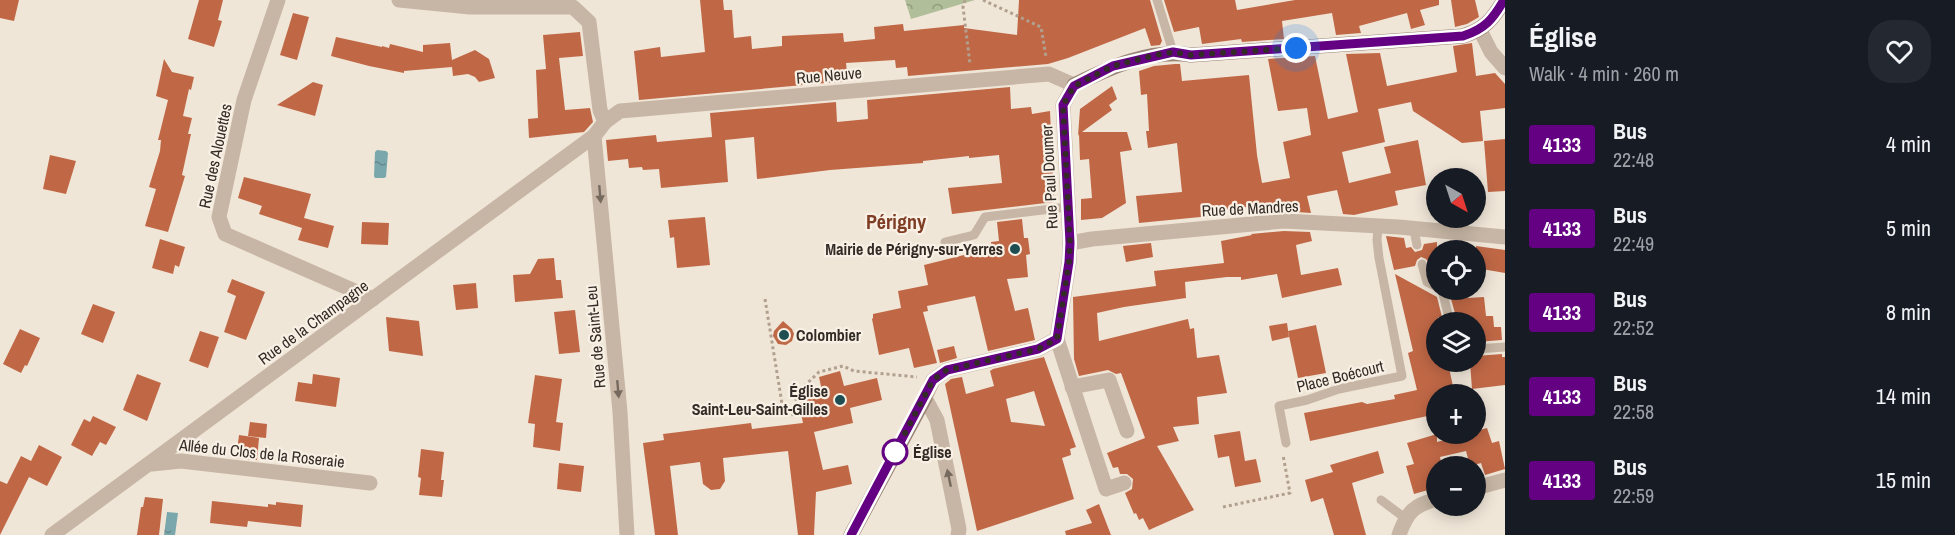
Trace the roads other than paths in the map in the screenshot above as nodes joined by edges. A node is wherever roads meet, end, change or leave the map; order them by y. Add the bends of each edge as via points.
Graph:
1 (278, 0) edge
2 (399, 0) edge
3 (1157, 0) edge
4 (1504, 0) edge
5 (570, 4) edge
6 (1480, 30) junction
7 (1173, 52) junction
8 (1505, 68) edge
9 (1074, 86) junction
10 (605, 122) junction
11 (594, 136) junction
12 (1068, 207) junction
13 (1378, 227) junction
14 (1414, 230) junction
15 (1505, 237) edge
16 (945, 242) dead end
17 (1070, 243) junction
18 (1417, 245) dead end
19 (1422, 264) dead end
20 (1426, 278) edge
21 (373, 299) junction
22 (1057, 339) junction
23 (1505, 347) edge
24 (1486, 348) edge
25 (1072, 387) junction
26 (925, 398) junction
27 (1127, 431) dead end
28 (1286, 441) road end
29 (150, 464) junction
30 (1505, 480) edge
31 (370, 483) dead end
32 (1124, 483) dead end
33 (1486, 485) edge
34 (1381, 500) dead end
35 (1426, 502) edge
36 (1405, 518) junction
37 (52, 535) edge
38 (627, 535) edge
39 (851, 535) edge
40 (958, 535) edge
41 (1399, 535) edge

1 - 21 street, Rue des Alouettes via 244,100 219,217 225,234
2 - 5 street via 470,7
3 - 7 lane
4 - 6 street
5 - 10 street via 589,22 600,110
6 - 7 street via 1441,38 1191,55
6 - 8 street
7 - 9 street via 1113,66
9 - 10 street, Rue Neuve via 1049,74 620,111
9 - 12 street, Rue Paul Doumer via 1063,105
10 - 11 street, Rue Neuve
11 - 21 street, Rue de la Champagne
11 -> 38 street, Rue de Saint-Leu via 620,412
12 - 16 lane via 985,217 974,234
12 - 17 street, Rue Paul Doumer
13 - 14 street, Rue de Mandres
13 - 17 street, Rue de Mandres via 1284,220
13 - 28 lane, Place Boécourt via 1379,258 1402,376 1279,406
14 - 15 street, Rue de Mandres
14 - 18 lane
17 - 22 street, Rue Paul Doumer
19 - 20 lane
21 - 29 street, Rue de la Champagne
22 - 25 street
22 - 26 street via 1038,349 947,370 933,380
23 - 24 lane
25 - 27 street via 1109,380
25 - 32 street via 1106,489
26 - 39 street
40 -> 26 street via 937,420
29 - 31 street, Allée du Clos de la Roseraie via 181,461
29 - 37 street, Rue de la Champagne
30 - 33 street
34 - 36 lane
35 - 36 street
36 - 41 street

